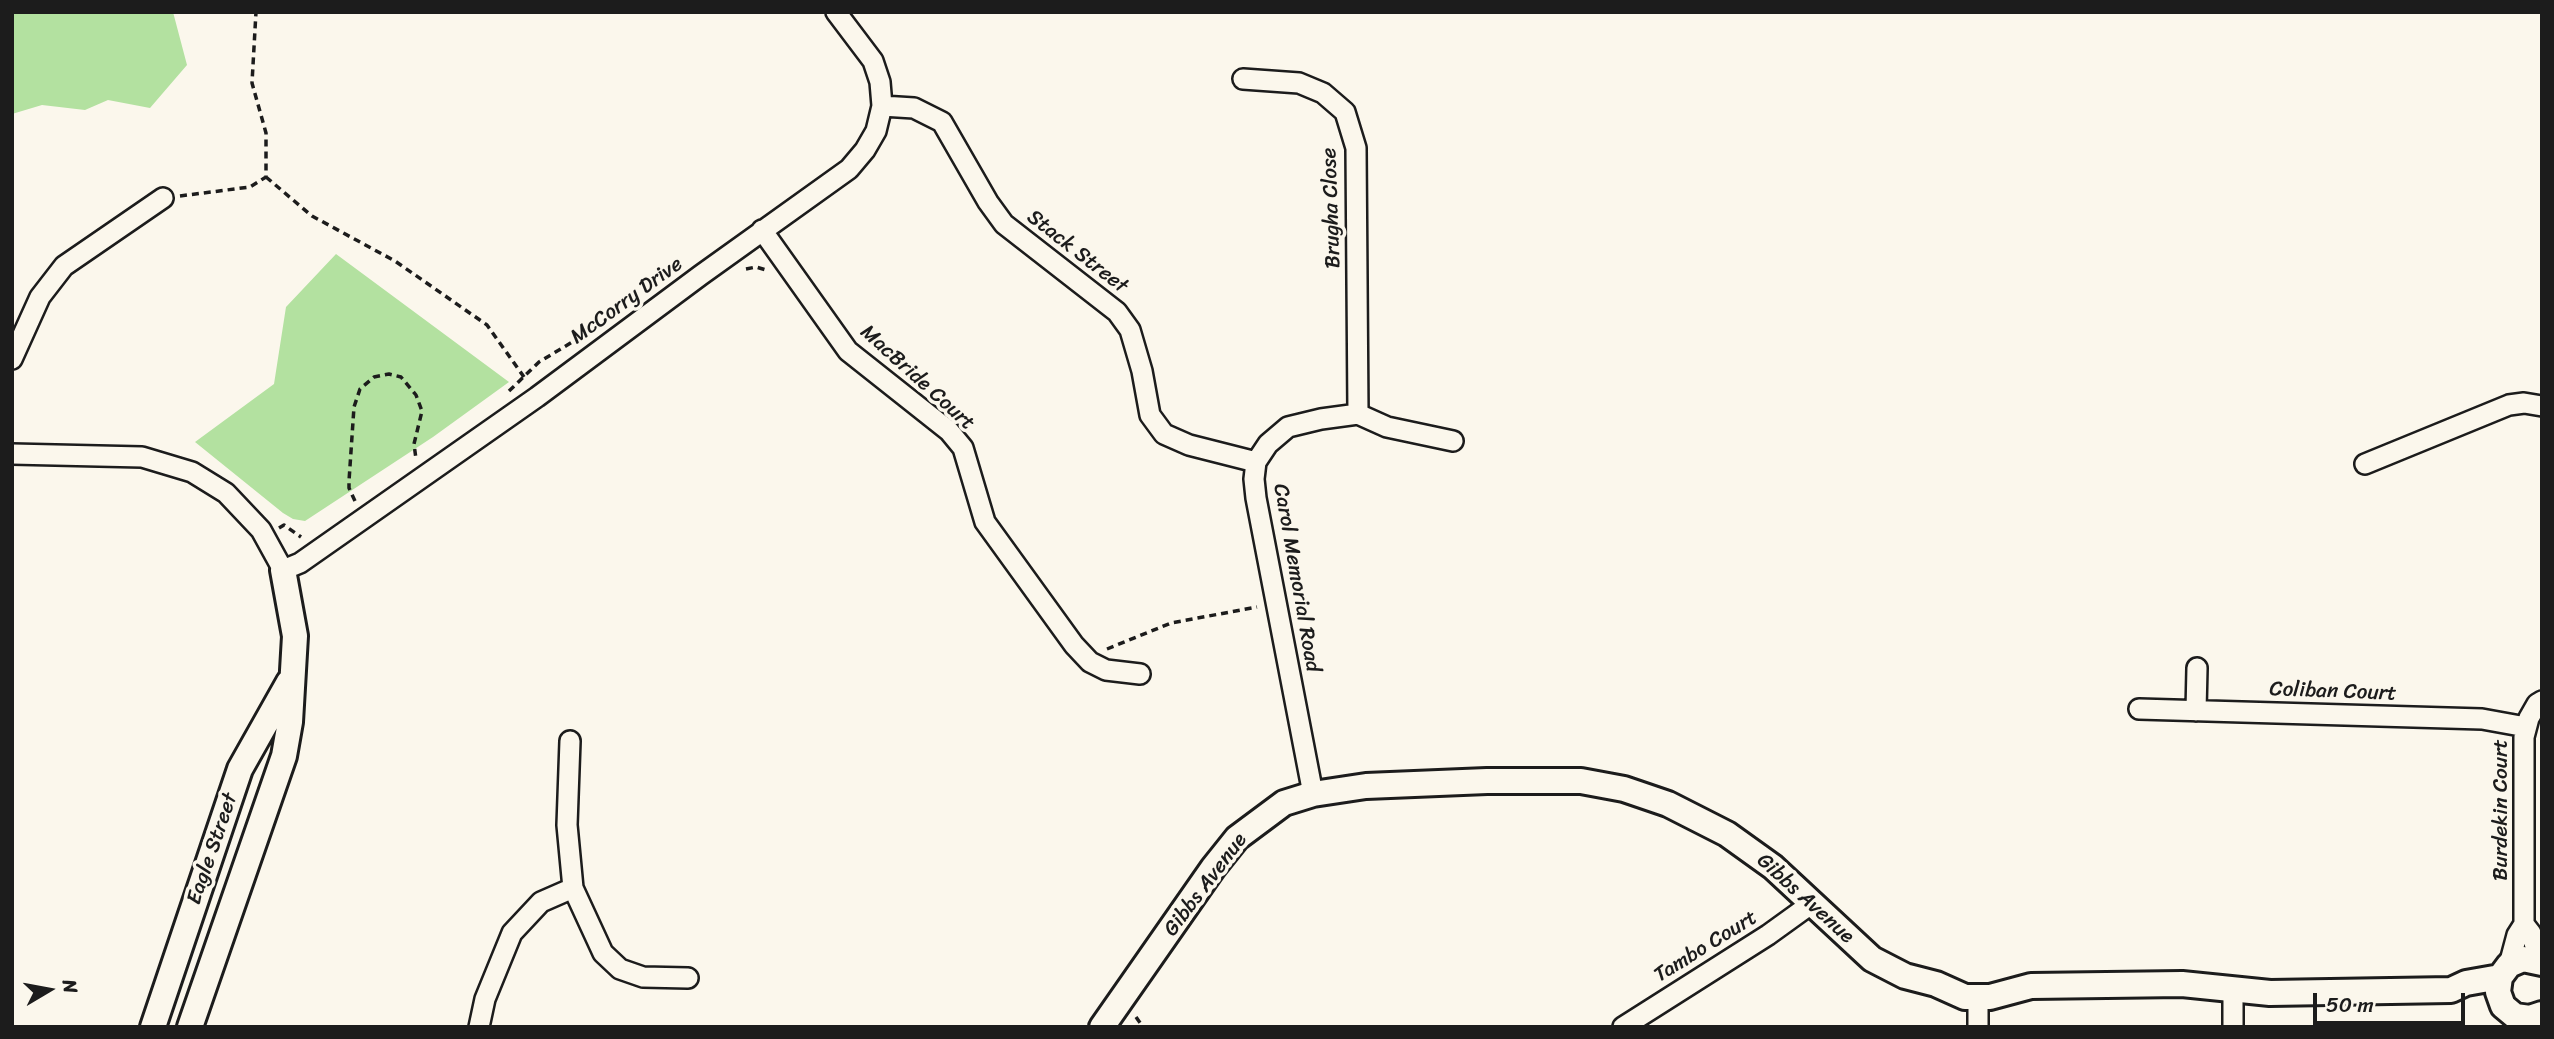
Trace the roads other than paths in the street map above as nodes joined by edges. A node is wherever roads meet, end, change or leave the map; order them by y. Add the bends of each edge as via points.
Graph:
1 (836, 12) edge
2 (1243, 79) dead end
3 (882, 106) junction
4 (163, 198) road end
5 (762, 230) junction
6 (12, 359) edge
7 (2542, 406) edge
8 (1358, 414) junction
9 (1453, 441) dead end
10 (12, 454) edge
11 (1256, 462) junction
12 (2365, 464) dead end
13 (283, 570) junction
14 (2197, 668) dead end
15 (1140, 674) dead end
16 (291, 678) junction
17 (2542, 701) edge
18 (2139, 709) dead end
19 (2196, 711) junction
20 (2526, 727) junction
21 (570, 741) dead end
22 (1313, 793) junction
23 (573, 888) junction
24 (1811, 904) junction
25 (2524, 924) junction
26 (2541, 962) edge
27 (2505, 971) junction
28 (688, 978) dead end
29 (2232, 990) junction
30 (2451, 990) junction
31 (1978, 998) junction
32 (2525, 1017) edge
33 (153, 1027) edge
34 (190, 1027) edge
35 (479, 1027) edge
36 (1102, 1027) edge
37 (1623, 1027) edge
38 (1978, 1027) edge
39 (2233, 1027) edge

1 - 3 street, McCorry Drive via 873,61
2 - 8 street, Brugha Close via 1299,83 1323,93 1345,112 1356,148
3 - 5 street, McCorry Drive via 876,131 849,169
3 - 11 street, Stack Street via 914,108 942,122 1004,224 1117,312 1130,330 1150,415 1164,434
4 - 6 street via 64,266 40,297
5 - 13 street, McCorry Drive via 537,397 300,563
5 - 15 street, MacBride Court via 848,351 949,431 963,448 985,522 1074,645 1106,670
7 - 12 street via 2509,405
8 - 9 street via 1387,427
8 - 11 street, Carol Memorial Road via 1288,427
10 - 13 street, Eagle Street via 142,457 192,472 226,493 265,537
11 - 22 street, Carol Memorial Road via 1256,498
13 - 16 street, Eagle Street via 295,636
14 - 19 street
16 - 33 street, Eagle Street via 240,769
16 - 34 street, Eagle Street via 284,756
17 - 20 street, Burdekin Court
18 - 19 street, Coliban Court
19 - 20 street, Coliban Court via 2482,719
20 - 25 street, Burdekin Court
21 - 23 street via 567,825
22 - 24 street, Gibbs Avenue via 1487,781 1581,781 1624,789 1668,804 1727,834 1773,867
22 - 36 street, Gibbs Avenue via 1284,803 1237,838
23 - 28 street via 603,953 620,968 643,977
23 - 35 street via 541,902 512,933 485,999
24 - 31 street, Gibbs Avenue via 1872,959 1905,976
24 - 37 street, Tambo Court
25 - 26 street, Burdekin Court
25 - 27 street, Burdekin Court
26 - 27 street, Gibbs Avenue via 2524,959
27 - 30 street, Gibbs Avenue
27 - 32 street via 2498,992
29 - 30 street, Gibbs Avenue
29 - 31 street, Gibbs Avenue via 2182,984 2031,986
29 - 39 street
30 - 32 street, Gibbs Avenue
31 - 38 street

